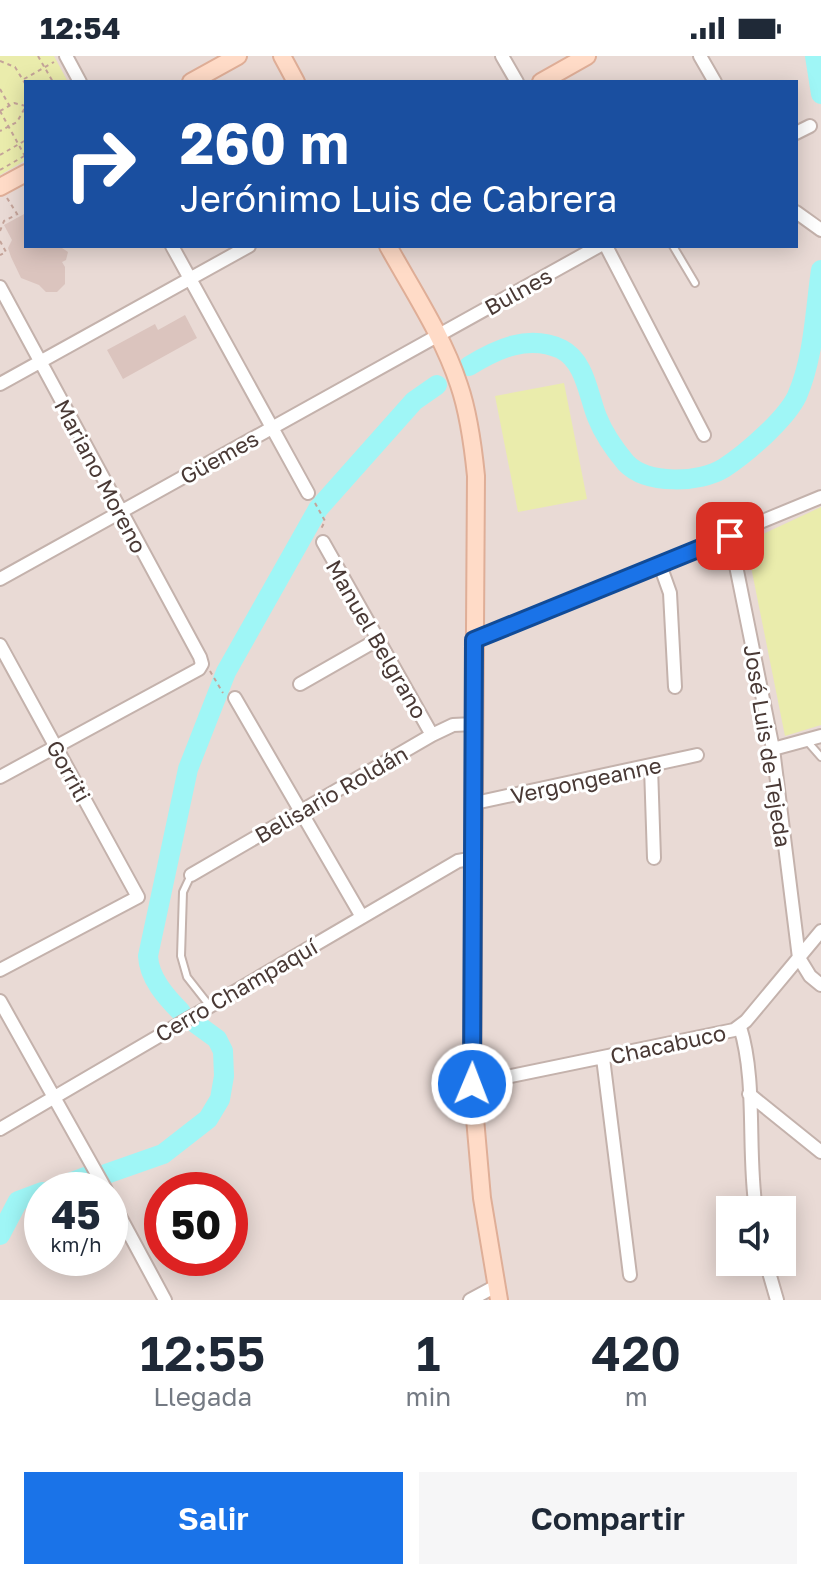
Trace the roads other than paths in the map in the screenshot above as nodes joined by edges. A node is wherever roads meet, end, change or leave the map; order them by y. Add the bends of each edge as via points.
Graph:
1 (238, 56) edge
2 (282, 56) edge
3 (502, 56) edge
4 (587, 56) edge
5 (700, 56) edge
6 (61, 58) edge
7 (78, 80) edge
8 (195, 80) edge
9 (295, 80) edge
10 (516, 80) edge
11 (545, 80) edge
12 (714, 80) edge
13 (810, 126) dead end
14 (798, 132) edge
15 (24, 163) edge
16 (0, 187) edge
17 (798, 213) edge
18 (821, 230) edge
19 (173, 248) edge
20 (245, 248) edge
21 (389, 248) edge
22 (595, 248) edge
23 (607, 248) edge
24 (674, 248) edge
25 (191, 279) junction
26 (695, 283) dead end
27 (0, 287) edge
28 (438, 336) junction
29 (40, 362) junction
30 (0, 384) edge
31 (272, 427) junction
32 (704, 435) dead end
33 (821, 497) edge
34 (311, 498) road end
35 (120, 512) junction
36 (730, 536) junction
37 (323, 542) dead end
38 (660, 565) junction
39 (0, 579) edge
40 (377, 640) junction
41 (474, 640) junction
42 (0, 645) edge
43 (300, 684) dead end
44 (675, 687) dead end
45 (230, 696) road end
46 (474, 724) junction
47 (432, 735) junction
48 (821, 736) edge
49 (807, 741) junction
50 (55, 747) junction
51 (773, 749) junction
52 (697, 755) dead end
53 (821, 757) edge
54 (651, 767) junction
55 (0, 777) edge
56 (475, 803) junction
57 (302, 812) junction
58 (475, 858) junction
59 (654, 858) dead end
60 (191, 875) joint
61 (362, 917) junction
62 (821, 931) edge
63 (799, 958) junction
64 (0, 970) edge
65 (821, 985) edge
66 (0, 1001) edge
67 (210, 1006) junction
68 (740, 1027) junction
69 (603, 1058) junction
70 (472, 1084) junction
71 (749, 1094) junction
72 (55, 1095) junction
73 (0, 1129) edge
74 (821, 1152) edge
75 (96, 1172) edge
76 (754, 1196) edge
77 (128, 1231) edge
78 (630, 1275) dead end
79 (770, 1276) edge
80 (498, 1293) edge
81 (165, 1300) edge
82 (470, 1300) edge
83 (777, 1300) edge

1 - 8 main road
2 - 9 main road
3 - 10 street
4 - 11 main road
5 - 12 street
6 - 7 street
13 - 14 street
15 - 16 main road
17 - 18 street
19 - 25 street
20 - 25 street
21 - 28 main road
22 - 28 street, Bulnes
23 - 32 street
24 - 26 lane
25 - 29 street
25 - 31 street
27 - 29 street, Mariano Moreno
28 - 31 street, Güemes
28 - 41 main road via 459,385 476,476
29 - 30 street
29 - 35 street, Mariano Moreno
31 - 34 street
31 - 35 street, Güemes
33 - 36 street
35 - 39 street, Güemes
35 - 50 street, Mariano Moreno via 205,666
36 - 38 street
36 - 51 street, José Luis de Tejeda
37 - 40 street, Manuel Belgrano
38 - 41 street
38 - 44 street via 670,593
40 - 43 street
40 - 47 street, Manuel Belgrano
41 - 46 main road
42 - 50 street, Gorriti
45 - 57 street
46 - 47 street, Belisario Roldán via 453,725
46 - 56 main road
47 - 57 street, Belisario Roldán
48 - 49 street
49 - 51 street
49 - 53 lane
50 - 55 street
50 - 64 street, Gorriti via 138,897
51 - 63 street, José Luis de Tejeda
52 - 54 street, Vergongeanne
54 - 56 street, Vergongeanne
54 - 59 street
56 - 58 main road
57 - 60 street, Belisario Roldán
57 - 61 street
58 - 61 street, Cerro Champaquí via 458,861
58 - 70 main road
60 - 67 lane via 183,892 181,956 187,977
61 - 67 street, Cerro Champaquí
62 - 63 street, Chacabuco
63 - 65 street
63 - 68 street, Chacabuco
66 - 72 street
67 - 72 street, Cerro Champaquí
68 - 69 street, Chacabuco
68 - 71 street
69 - 70 street, Chacabuco
69 - 78 street
70 - 80 main road via 482,1198
71 - 74 street
71 - 76 street
72 - 73 street, Cerro Champaquí
72 - 75 street
77 - 81 street
79 - 83 street
80 - 82 street

